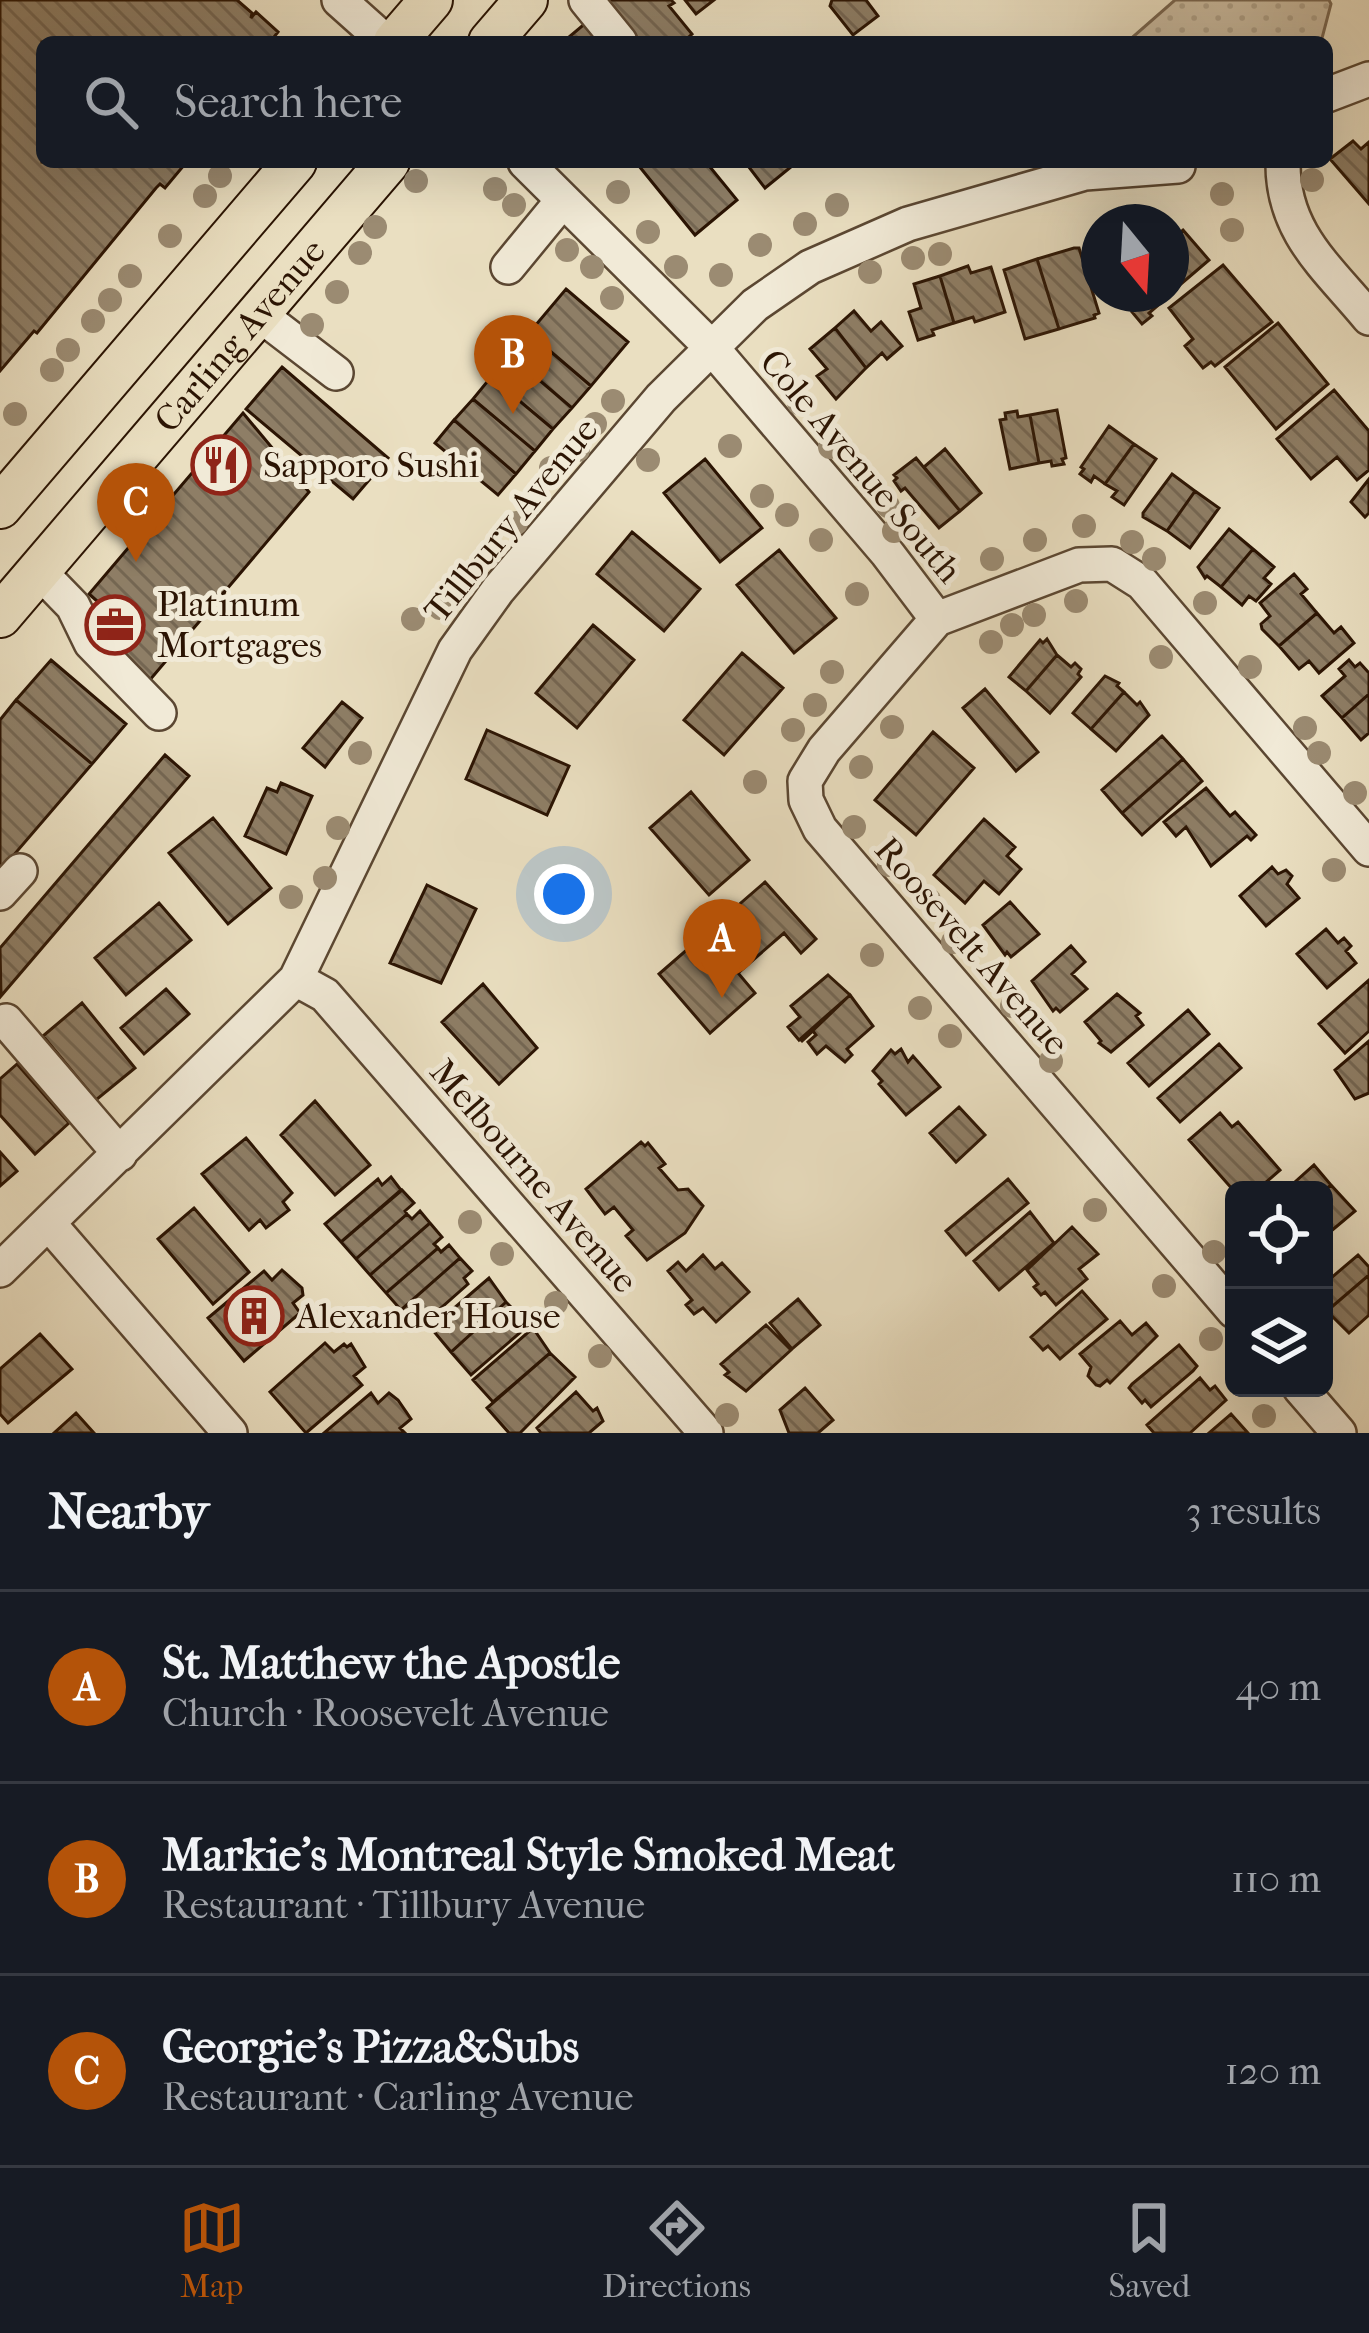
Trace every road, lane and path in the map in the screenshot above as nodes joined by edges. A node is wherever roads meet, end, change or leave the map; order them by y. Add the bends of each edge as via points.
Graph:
1 (339, 0) edge
2 (431, 0) edge
3 (526, 0) edge
4 (586, 0) edge
5 (379, 36) edge
6 (400, 36) edge
7 (495, 36) edge
8 (615, 36) edge
9 (1369, 79) edge
10 (1333, 93) edge
11 (290, 168) edge
12 (383, 168) edge
13 (531, 168) edge
14 (1151, 168) edge
15 (1283, 168) edge
16 (563, 200) junction
17 (508, 267) dead end
18 (259, 314) junction
19 (1369, 318) edge
20 (712, 348) junction
21 (336, 374) dead end
22 (0, 506) edge
23 (39, 571) junction
24 (0, 616) edge
25 (937, 619) junction
26 (159, 712) dead end
27 (1369, 849) edge
28 (296, 979) junction
29 (6, 1021) dead end
30 (120, 1154) junction
31 (50, 1225) junction
32 (0, 1270) edge
33 (1225, 1301) edge
34 (1308, 1397) edge
35 (230, 1433) edge
36 (706, 1433) edge
37 (1339, 1433) edge

1 - 5 street
2 - 6 main road
3 - 7 main road
4 - 8 street
9 - 10 street
11 - 22 main road, Carling Avenue
12 - 18 main road, Carling Avenue
13 - 16 street, Cole Avenue South
14 - 20 street, Tillbury Avenue via 1085,173 908,224 790,279
15 - 19 street via 1294,226
16 - 17 street
16 - 20 street, Cole Avenue South
18 - 21 street
18 - 23 main road, Carling Avenue
20 - 25 street, Cole Avenue South
20 - 28 street, Tillbury Avenue via 661,398 455,650
23 - 24 main road, Carling Avenue
23 - 26 street via 74,606 91,643
25 - 27 street, Cole Avenue South via 1079,565 1112,564 1142,584
25 - 33 street, Roosevelt Avenue via 824,751 805,781 806,800 833,844
28 - 30 street, Tillbury Avenue
28 - 36 street, Melbourne Avenue via 325,995
29 - 30 street
30 - 31 street, Tillbury Avenue
31 - 32 street, Tillbury Avenue
31 - 35 street
34 - 37 street

